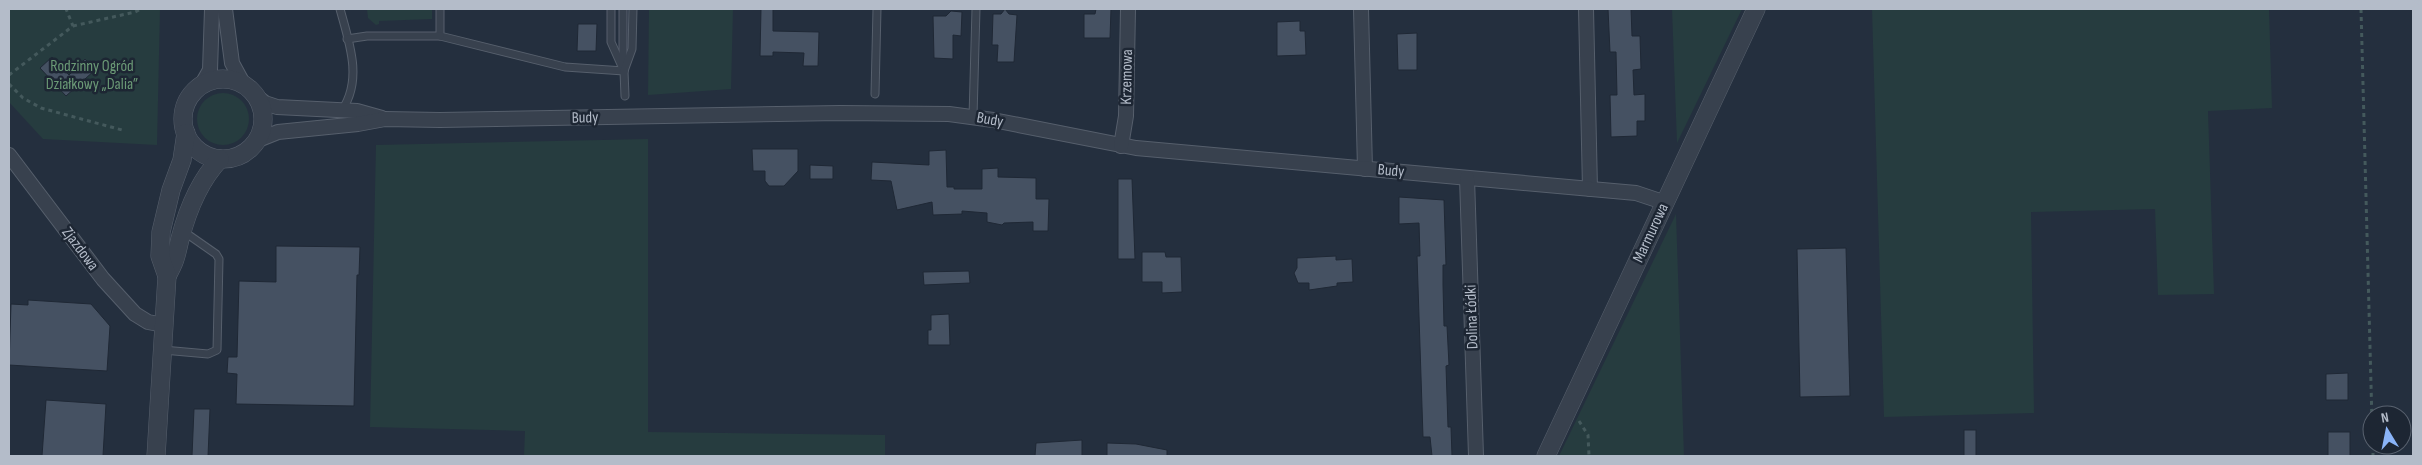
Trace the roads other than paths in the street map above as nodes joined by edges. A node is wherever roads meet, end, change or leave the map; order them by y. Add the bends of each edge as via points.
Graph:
1 (212, 9) edge
2 (225, 9) edge
3 (340, 9) edge
4 (440, 9) edge
5 (611, 9) edge
6 (623, 9) edge
7 (634, 9) edge
8 (877, 9) edge
9 (976, 9) edge
10 (1128, 9) edge
11 (1361, 9) edge
12 (1586, 9) edge
13 (1756, 9) edge
14 (440, 36) junction
15 (347, 39) junction
16 (624, 70) junction
17 (244, 85) junction
18 (201, 86) junction
19 (875, 94) dead end
20 (625, 96) dead end
21 (257, 97) junction
22 (342, 110) junction
23 (973, 117) junction
24 (385, 119) junction
25 (186, 134) junction
26 (258, 140) junction
27 (1121, 146) junction
28 (9, 155) edge
29 (220, 159) junction
30 (1365, 169) junction
31 (1467, 178) junction
32 (1590, 189) junction
33 (1666, 203) junction
34 (183, 231) junction
35 (167, 276) junction
36 (164, 325) junction
37 (162, 350) junction
38 (156, 456) edge
39 (1476, 456) edge
40 (1546, 456) edge

1 - 18 street via 210,70
2 - 17 street via 232,63
3 - 15 lane
4 - 14 lane
5 - 16 lane via 611,42
6 - 16 lane
7 - 16 lane via 632,49
8 - 19 lane
9 - 23 lane
10 - 27 street, Krzemowa via 1126,116
11 - 30 street
12 - 32 street
13 - 33 street, Marmurowa
14 - 15 lane
14 - 16 lane via 565,67
15 - 22 lane via 354,81
16 - 20 lane
17 - 18 street via 218,80
17 - 21 street
18 - 25 street via 185,107 183,125
21 - 22 street, Budy via 277,106
21 - 26 street via 263,123
22 - 24 street, Budy
23 - 24 street, Budy via 840,112
23 - 27 street, Budy
24 - 26 street, Budy via 278,132
25 - 29 street via 203,154
25 - 35 street via 162,232 160,256
26 - 29 street via 237,157
27 - 30 street, Budy
28 - 36 street, Zjazdowa via 103,279 135,314 148,322
29 - 34 street via 202,185
30 - 31 street, Budy
31 - 32 street, Budy
31 - 39 street, Dolina Łódki
32 - 33 street, Budy via 1636,193
33 - 40 street, Marmurowa
34 - 35 street via 177,259
34 - 37 lane via 220,260 217,350 208,354
35 - 36 street
36 - 37 street
37 - 38 street

